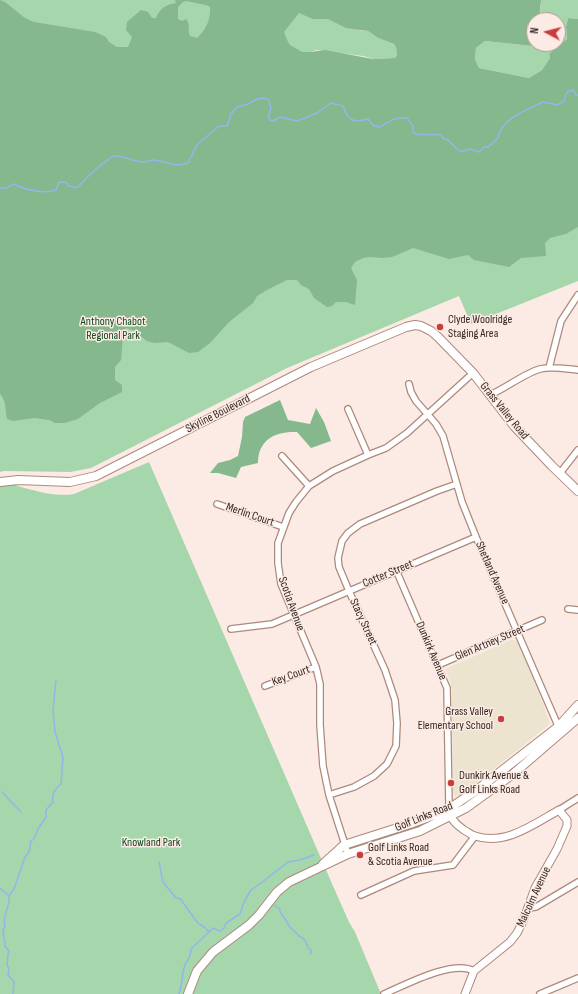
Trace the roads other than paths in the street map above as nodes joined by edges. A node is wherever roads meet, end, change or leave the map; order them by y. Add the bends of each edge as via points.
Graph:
1 (578, 295) edge
2 (431, 331) joint
3 (549, 368) junction
4 (578, 370) edge
5 (473, 373) junction
6 (409, 384) dead end
7 (490, 395) junction
8 (348, 409) dead end
9 (427, 413) junction
10 (578, 450) edge
11 (368, 455) junction
12 (282, 456) dead end
13 (560, 473) junction
14 (0, 482) edge
15 (457, 484) junction
16 (309, 486) junction
17 (578, 491) edge
18 (217, 504) dead end
19 (283, 527) junction
20 (476, 537) junction
21 (396, 570) junction
22 (349, 591) junction
23 (568, 610) dead end
24 (578, 610) edge
25 (294, 615) junction
26 (542, 620) dead end
27 (231, 629) dead end
28 (517, 631) junction
29 (438, 665) junction
30 (316, 667) junction
31 (265, 686) dead end
32 (578, 705) edge
33 (578, 718) edge
34 (560, 730) junction
35 (329, 795) junction
36 (578, 798) edge
37 (559, 810) junction
38 (450, 812) junction
39 (475, 836) junction
40 (344, 845) junction
41 (348, 854) junction
42 (318, 868) junction
43 (578, 882) edge
44 (361, 895) dead end
45 (529, 908) junction
46 (474, 971) junction
47 (578, 978) edge
48 (188, 994) edge
49 (384, 994) edge
50 (465, 994) edge
51 (540, 994) edge

1 - 3 street via 561,320
2 - 5 main road, Grass Valley Road
2 - 14 main road, Skyline Boulevard via 421,326 411,326 335,356 96,476 70,482
3 - 4 street
3 - 7 street via 530,373
5 - 7 main road, Grass Valley Road
5 - 9 street, Scotia Avenue
6 - 9 street, Shetland Avenue via 416,401
7 - 13 main road, Grass Valley Road via 514,426
8 - 11 street
9 - 11 street, Scotia Avenue via 407,433 386,448
9 - 15 street, Shetland Avenue via 443,436
10 - 13 street
11 - 16 street, Scotia Avenue via 333,471
12 - 16 street
13 - 17 main road, Grass Valley Road
15 - 20 street, Shetland Avenue
15 - 22 street, Stacy Street via 360,524 348,533 342,541 338,558
16 - 19 street, Scotia Avenue via 289,513
18 - 19 street, Merlin Court
19 - 25 street, Scotia Avenue via 278,543 278,563 281,584
20 - 21 street, Cotter Street
20 - 28 street, Shetland Avenue
21 - 22 street, Cotter Street
21 - 29 street, Dunkirk Avenue
22 - 25 street, Cotter Street
22 - 35 street, Stacy Street via 385,670 395,700 396,746 387,764 374,776 354,787
23 - 24 street
25 - 27 street, Cotter Street via 272,624
25 - 30 street, Scotia Avenue
26 - 28 street, Glen Artney Street
28 - 29 street, Glen Artney Street
28 - 34 street, Shetland Avenue
29 - 38 street, Dunkirk Avenue via 447,688
30 - 31 street, Key Court
30 - 35 street, Scotia Avenue via 320,684 323,766
32 - 34 main road, Golf Links Road
33 - 34 main road, Golf Links Road
34 - 38 main road, Golf Links Road
35 - 40 street, Scotia Avenue
36 - 37 street
37 - 39 street via 514,834 492,838
37 - 45 street, Malcolm Avenue via 567,820 567,826 536,888
38 - 39 street via 462,828
38 - 40 main road, Golf Links Road
38 - 41 main road, Golf Links Road via 420,830
39 - 44 street via 453,865 414,871
40 - 41 street, Scotia Avenue
40 - 42 main road, Golf Links Road
41 - 42 main road, Golf Links Road
42 - 48 main road, Golf Links Road via 289,882 277,892 259,915 213,952 197,972
43 - 45 street via 536,907
45 - 46 street, Malcolm Avenue via 510,942
46 - 49 street via 457,968 435,973
46 - 50 street, Malcolm Avenue
47 - 51 street

